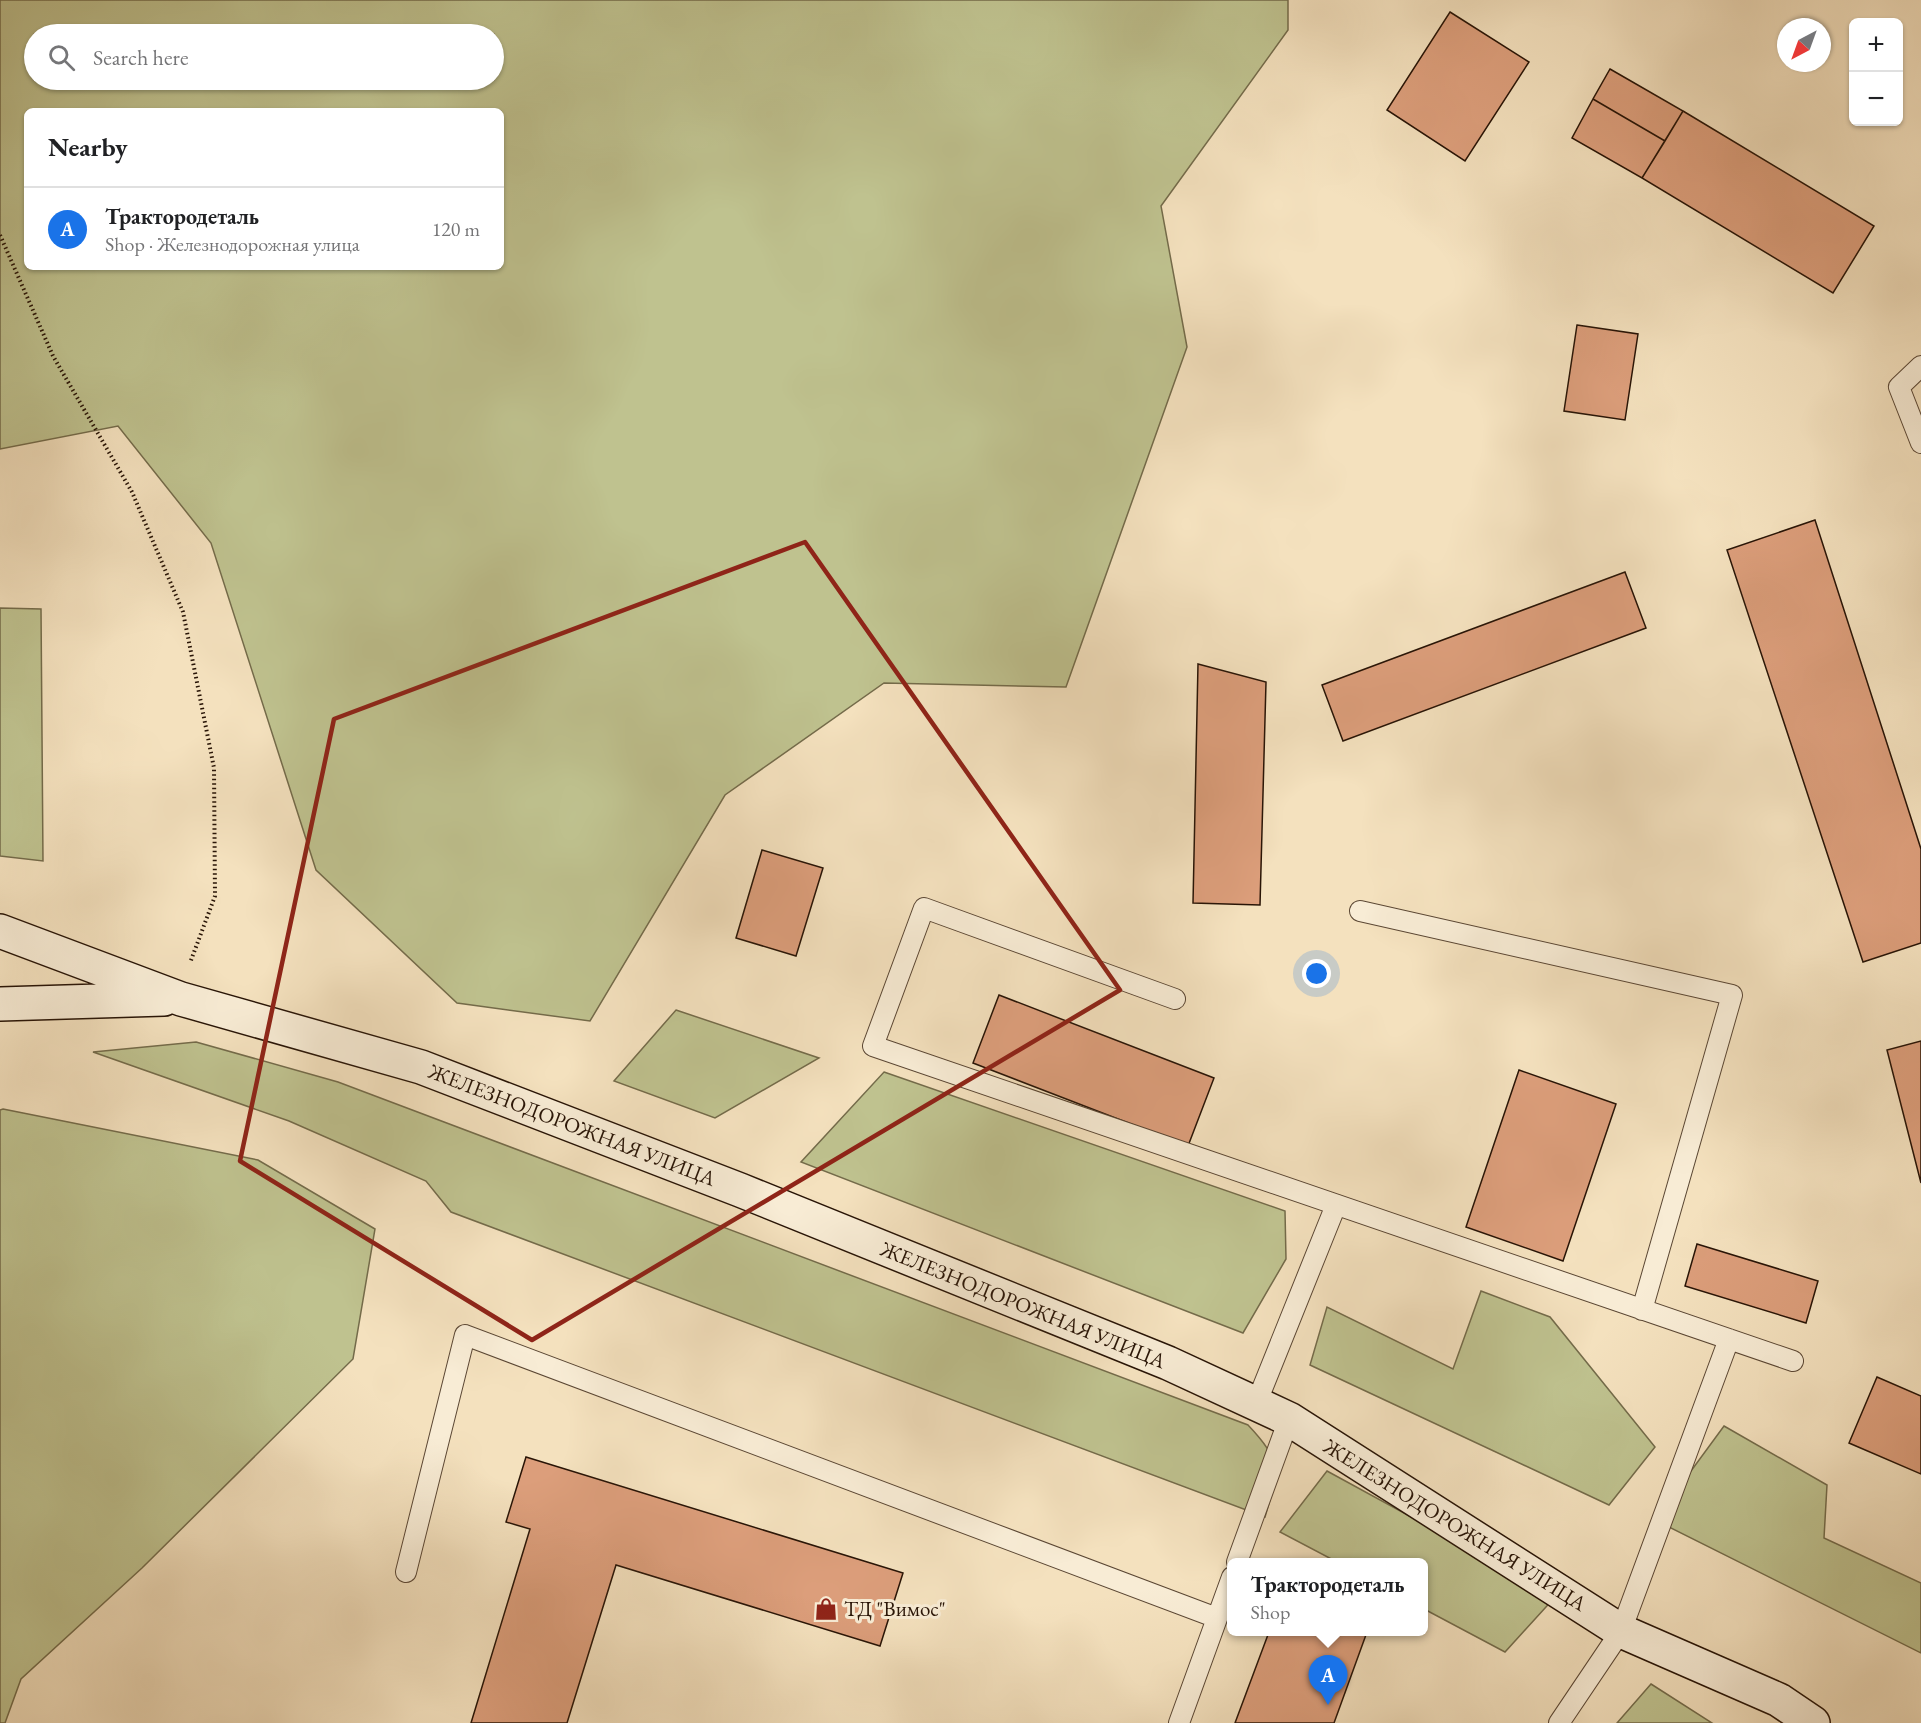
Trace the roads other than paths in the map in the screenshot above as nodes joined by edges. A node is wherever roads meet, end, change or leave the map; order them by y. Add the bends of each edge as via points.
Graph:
1 (1921, 366) edge
2 (1921, 443) edge
3 (1360, 911) dead end
4 (0, 931) edge
5 (181, 999) junction
6 (1175, 999) dead end
7 (0, 1004) edge
8 (1336, 1205) junction
9 (1642, 1310) junction
10 (1729, 1340) junction
11 (1793, 1361) dead end
12 (1256, 1404) junction
13 (1289, 1419) junction
14 (1239, 1558) edge
15 (406, 1572) dead end
16 (1227, 1591) edge
17 (1217, 1618) junction
18 (1621, 1631) junction
19 (1179, 1723) edge
20 (1559, 1723) edge
21 (1813, 1723) edge

1 - 2 lane via 1899,387
3 - 9 lane via 1732,995
4 - 5 street
5 - 7 street
5 - 12 street, ЖЕЛЕЗНОДОРОЖНАЯ УЛИЦА via 422,1066 740,1190
6 - 8 lane via 924,908 873,1046
8 - 9 lane
8 - 12 lane
9 - 10 lane
10 - 11 lane
10 - 18 lane
12 - 13 street, ЖЕЛЕЗНОДОРОЖНАЯ УЛИЦА
13 - 14 lane
13 - 18 street, ЖЕЛЕЗНОДОРОЖНАЯ УЛИЦА
15 - 17 lane via 465,1335
16 - 17 lane
17 - 19 lane
18 - 20 lane
18 - 21 street, ЖЕЛЕЗНОДОРОЖНАЯ УЛИЦА via 1779,1700

